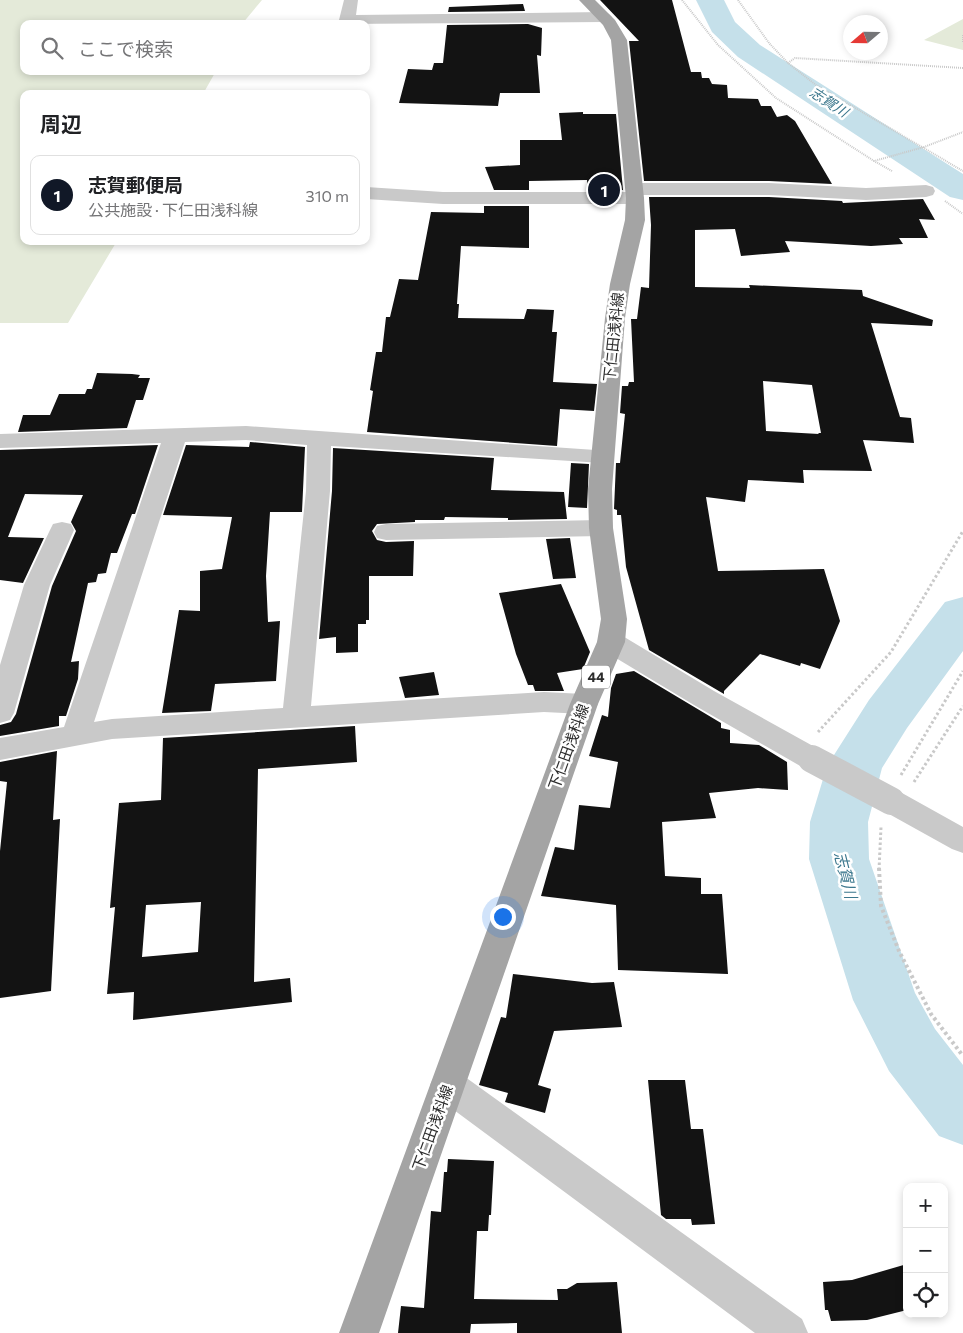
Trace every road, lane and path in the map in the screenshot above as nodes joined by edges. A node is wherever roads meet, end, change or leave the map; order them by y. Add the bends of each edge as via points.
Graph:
1 (351, 0) edge
2 (682, 0) edge
3 (738, 0) edge
4 (595, 8) edge
5 (963, 35) edge
6 (963, 42) edge
7 (788, 63) junction
8 (963, 68) edge
9 (963, 132) edge
10 (923, 147) junction
11 (963, 171) edge
12 (926, 191) dead end
13 (370, 193) edge
14 (635, 194) junction
15 (175, 436) junction
16 (319, 437) junction
17 (0, 441) edge
18 (602, 456) junction
19 (601, 528) junction
20 (62, 530) dead end
21 (963, 531) edge
22 (386, 532) dead end
23 (611, 642) junction
24 (963, 671) edge
25 (584, 704) junction
26 (963, 706) edge
27 (0, 713) edge
28 (296, 717) junction
29 (75, 736) junction
30 (0, 749) edge
31 (806, 756) junction
32 (893, 802) junction
33 (963, 841) edge
34 (963, 1056) edge
35 (448, 1085) junction
36 (359, 1333) edge
37 (788, 1333) edge

1 - 4 street via 347,20
2 - 10 path via 718,45 776,98 876,160
3 - 7 path
4 - 14 main road, 下仁田浅科線 / 44 via 615,30 621,50
5 - 6 path
7 - 8 path via 795,58
7 - 10 path via 816,85
9 - 10 path
10 - 11 path
12 - 14 street via 866,194 769,188
13 - 14 street via 443,198
14 - 18 main road, 下仁田浅科線 / 44 via 634,227 615,318
15 - 16 street via 246,433
15 - 17 street
15 - 29 street
16 - 18 street
16 - 28 street via 318,491
18 - 19 main road, 下仁田浅科線 / 44
19 - 22 street
19 - 23 main road, 下仁田浅科線 / 44 via 614,619
20 - 27 street via 37,585
21 - 31 path via 891,652
23 - 25 main road, 下仁田浅科線 / 44
23 - 31 street
24 - 32 path
25 - 28 street via 544,702
25 - 35 main road, 下仁田浅科線 / 44
26 - 32 path via 919,773
28 - 29 street via 112,729
29 - 30 street
31 - 32 street, bridge
32 - 33 street
32 - 34 path via 878,871 882,908 916,988 946,1038
35 - 36 main road, 下仁田浅科線 / 44
35 - 37 street

